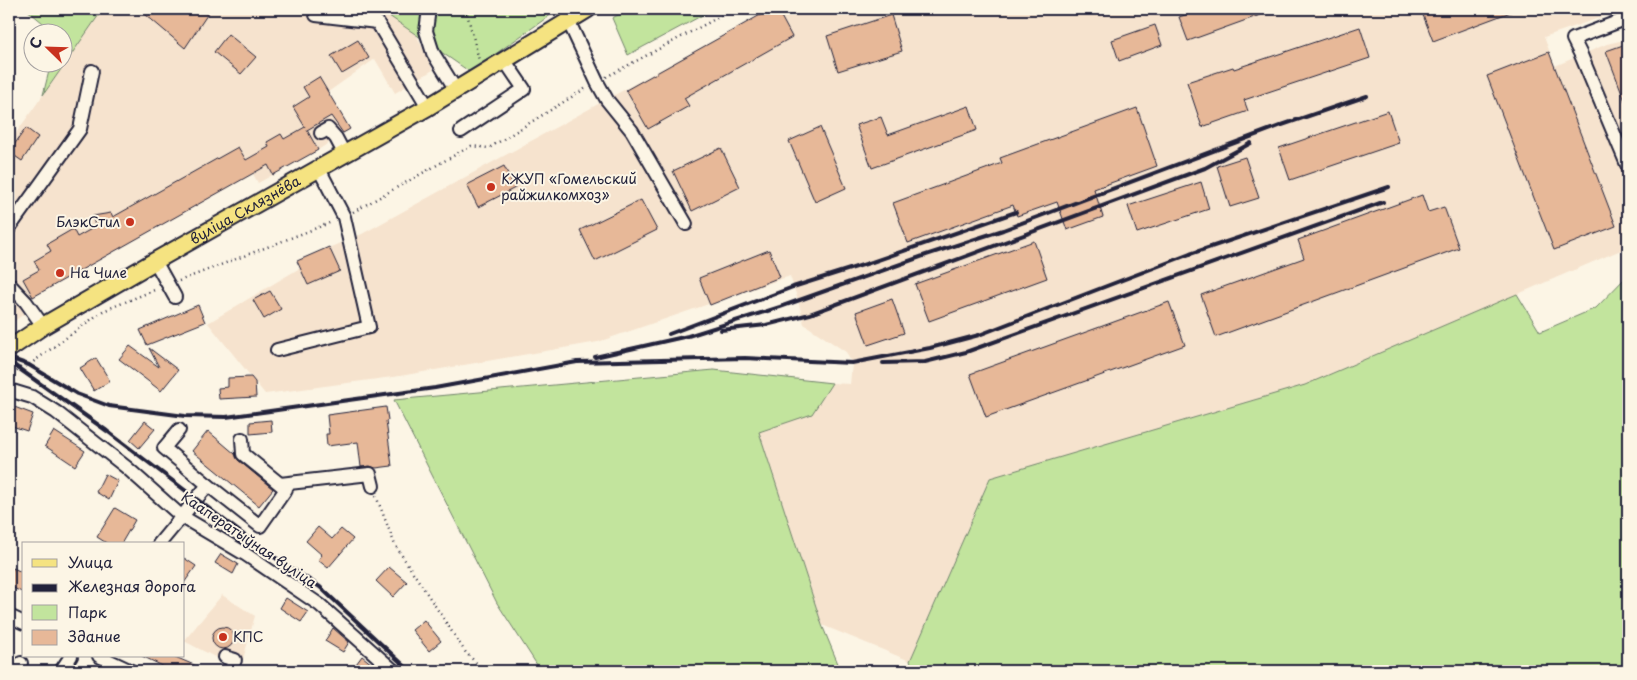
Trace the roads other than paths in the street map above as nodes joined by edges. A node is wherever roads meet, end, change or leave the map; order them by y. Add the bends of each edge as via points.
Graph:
1 (429, 9) edge
2 (588, 9) edge
3 (316, 15) dead end
4 (1628, 18) edge
5 (568, 20) junction
6 (505, 61) junction
7 (92, 72) dead end
8 (456, 90) junction
9 (428, 107) junction
10 (461, 131) dead end
11 (322, 133) dead end
12 (345, 155) junction
13 (1628, 167) edge
14 (319, 169) junction
15 (686, 224) dead end
16 (9, 228) edge
17 (155, 261) junction
18 (9, 284) edge
19 (175, 297) dead end
20 (43, 326) junction
21 (9, 348) edge
22 (277, 350) dead end
23 (9, 390) edge
24 (179, 430) dead end
25 (242, 439) dead end
26 (280, 484) junction
27 (208, 485) junction
28 (373, 486) road end
29 (181, 516) junction
30 (161, 542) edge
31 (9, 616) edge
32 (22, 622) edge
33 (225, 657) dead end
34 (70, 658) edge
35 (103, 658) edge
36 (61, 671) edge
37 (131, 671) edge
38 (230, 671) edge
39 (394, 671) edge

1 - 8 street via 426,31 433,53
2 - 5 main road, вуліца Склязнёва
3 - 9 street via 377,22
4 - 13 street via 1573,39
5 - 6 main road, вуліца Склязнёва
5 - 15 street via 607,100 632,131
6 - 8 main road, вуліца Склязнёва
6 - 10 street via 524,88
7 - 16 street via 80,128
8 - 9 main road, вуліца Склязнёва
9 - 12 main road, вуліца Склязнёва
11 - 12 street via 328,129
12 - 14 main road, вуліца Склязнёва
14 - 17 main road, вуліца Склязнёва
14 - 22 street via 344,218 369,327
17 - 19 street
17 - 20 main road, вуліца Склязнёва
18 - 20 street
20 - 21 main road, вуліца Склязнёва
23 - 29 street, Кааператыўная вуліца via 32,397 56,412 126,466
24 - 27 street via 164,448
25 - 26 street via 243,454
26 - 27 street via 286,489 260,526
26 - 28 street via 370,474
27 - 29 street
29 - 30 street
29 - 39 street, Кааператыўная вуліца via 245,554 320,605
31 - 32 street
33 - 38 street via 235,660
34 - 36 street
35 - 37 street

